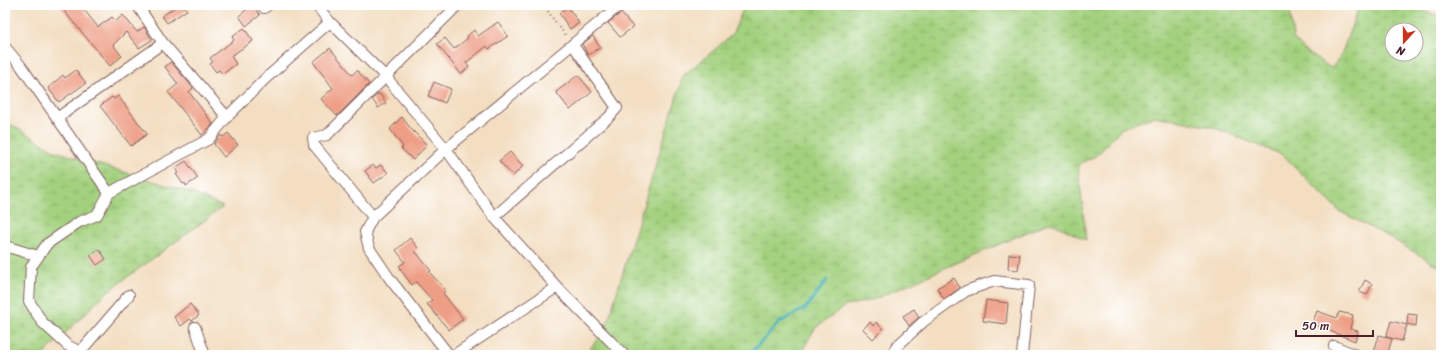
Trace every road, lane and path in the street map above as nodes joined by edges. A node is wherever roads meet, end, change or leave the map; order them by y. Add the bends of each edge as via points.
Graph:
1 (137, 5) edge
2 (316, 5) edge
3 (458, 5) edge
4 (543, 5) edge
5 (620, 5) edge
6 (330, 22) junction
7 (163, 43) junction
8 (573, 45) junction
9 (5, 47) edge
10 (386, 77) junction
11 (227, 117) junction
12 (57, 118) junction
13 (446, 149) junction
14 (5, 168) edge
15 (11, 176) dead end
16 (109, 193) junction
17 (373, 217) junction
18 (494, 217) junction
19 (5, 244) edge
20 (38, 256) junction
21 (557, 287) junction
22 (129, 295) dead end
23 (195, 328) dead end
24 (1334, 346) dead end
25 (81, 354) edge
26 (202, 355) edge
27 (449, 355) edge
28 (454, 355) edge
29 (624, 355) edge
30 (892, 355) edge
31 (1022, 355) edge
32 (1356, 355) edge

1 - 7 street
2 - 6 street
3 - 10 street
4 - 8 path
5 - 8 street
6 - 10 street
6 - 11 street via 265,79
7 - 11 street
7 - 12 street
8 - 13 street
8 - 18 street via 617,108
9 - 12 street
10 - 13 street
10 - 17 street via 327,135 313,138 314,145
11 - 16 street via 208,139
12 - 16 street
13 - 17 street
13 - 18 street
14 - 15 path
16 - 20 street via 97,215 67,229 47,244
17 - 27 street via 365,232 369,248
18 - 21 street
19 - 20 street
20 - 25 street via 31,267 29,301 42,322 66,345
21 - 28 street
21 - 29 street
22 - 25 street
23 - 26 street via 204,353
24 - 32 street
30 - 31 street via 896,347 923,322 960,295 994,281 1029,285

